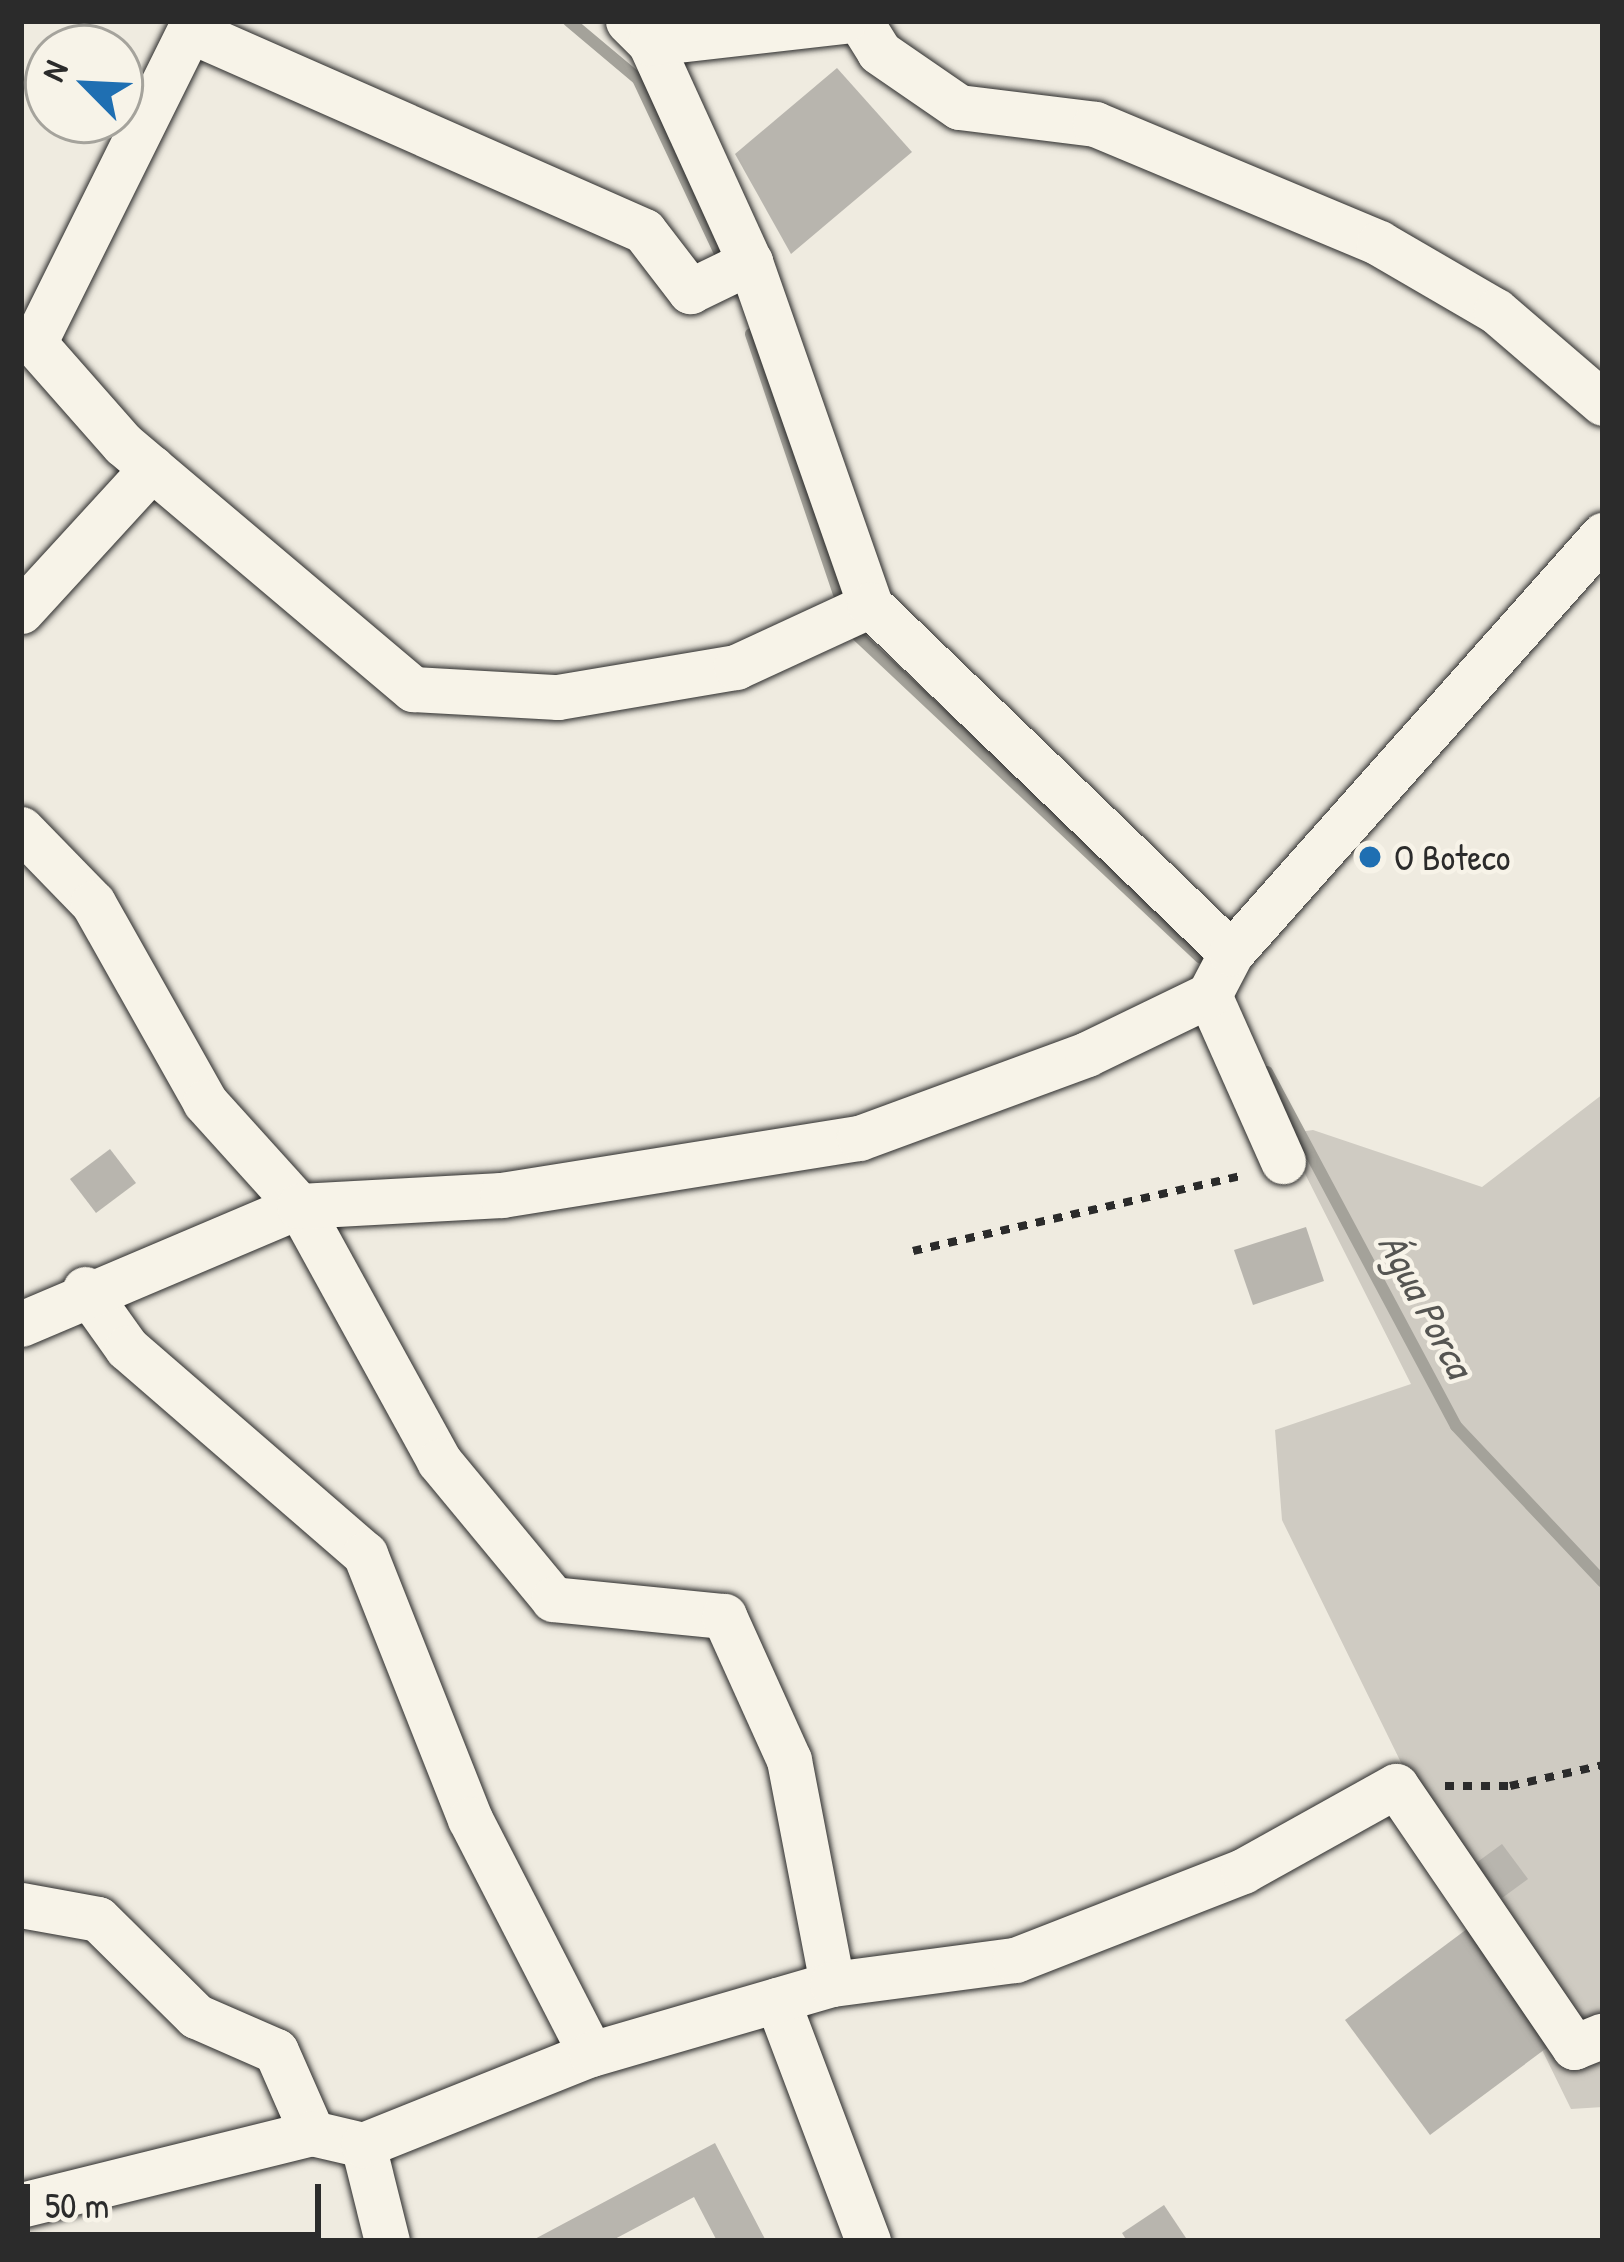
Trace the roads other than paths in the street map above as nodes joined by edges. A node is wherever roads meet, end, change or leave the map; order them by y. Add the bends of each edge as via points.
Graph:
1 (844, 21) edge
2 (860, 21) edge
3 (192, 26) edge
4 (639, 32) edge
5 (750, 262) junction
6 (1603, 403) edge
7 (152, 467) junction
8 (1603, 536) edge
9 (870, 605) junction
10 (21, 610) edge
11 (21, 829) edge
12 (1231, 953) junction
13 (1209, 994) junction
14 (1283, 1162) road end
15 (299, 1206) junction
16 (85, 1289) junction
17 (21, 1324) edge
18 (21, 1905) edge
19 (832, 1984) junction
20 (777, 2000) junction
21 (1603, 2035) edge
22 (591, 2054) junction
23 (312, 2133) junction
24 (363, 2145) junction
25 (21, 2205) edge
26 (387, 2241) edge
27 (868, 2241) edge

1 - 4 street
2 - 6 street via 879,52 959,107 1095,124 1379,243 1496,311
3 - 5 street via 644,231 690,291
3 - 7 street via 34,343
4 - 5 street
5 - 9 street
7 - 9 street via 413,689 558,697 736,667
7 - 10 street
8 - 12 street
9 - 12 street
11 - 15 street via 93,903 205,1102
12 - 13 street
13 - 14 street
13 - 15 street via 1087,1054 859,1138 502,1195
15 - 16 street
15 - 19 street via 439,1461 553,1599 724,1616 790,1760
16 - 17 street
16 - 22 street via 127,1348 365,1553 470,1819 554,1964
18 - 23 street via 98,1919 196,2016 276,2051
19 - 20 street
19 - 21 street via 1015,1960 1243,1871 1396,1786 1574,2047
20 - 22 street
20 - 27 street
22 - 24 street
23 - 24 street
23 - 25 street
24 - 26 street

